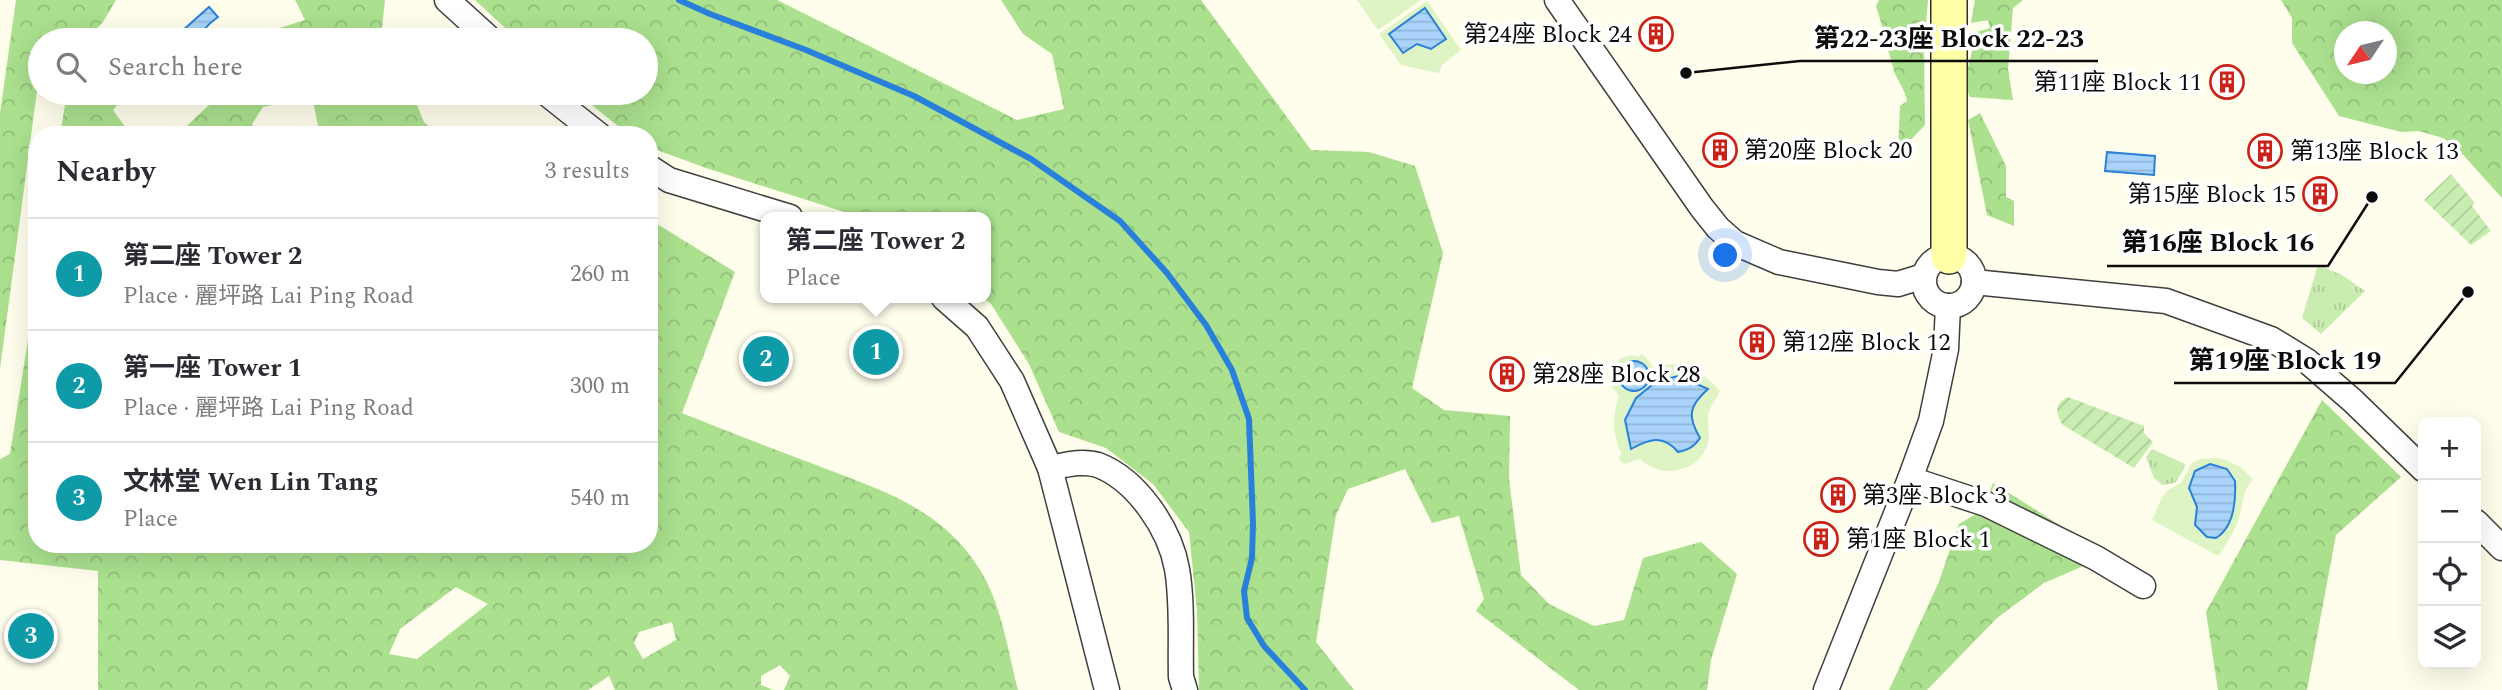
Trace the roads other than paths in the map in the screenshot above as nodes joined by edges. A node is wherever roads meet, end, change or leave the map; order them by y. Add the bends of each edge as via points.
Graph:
1 (447, 0) edge
2 (1556, 0) edge
3 (1949, 0) edge
4 (477, 28) edge
5 (561, 105) edge
6 (588, 126) edge
7 (658, 173) edge
8 (774, 212) edge
9 (1936, 266) junction
10 (1974, 282) junction
11 (950, 303) edge
12 (1948, 306) junction
13 (2418, 464) edge
14 (1050, 467) junction
15 (1910, 479) junction
16 (2481, 527) edge
17 (2502, 548) edge
18 (2143, 586) dead end
19 (1107, 690) edge
20 (1185, 690) edge
21 (1826, 690) edge

1 - 4 street
2 - 9 street via 1702,208 1735,243 1779,262 1878,282 1898,284
3 - 9 street
5 - 6 street
7 - 8 street
9 - 10 street via 1956,257 1969,267
9 - 12 street via 1924,285 1932,300
10 - 12 street via 1963,302
10 - 13 street via 2166,301 2271,339 2307,361
11 - 14 street via 977,327 1013,381
12 - 15 street via 1940,385
14 - 19 street
14 - 20 street via 1098,465 1129,485 1164,530 1177,569
15 - 18 street via 1986,504
15 - 21 street
16 - 17 street

